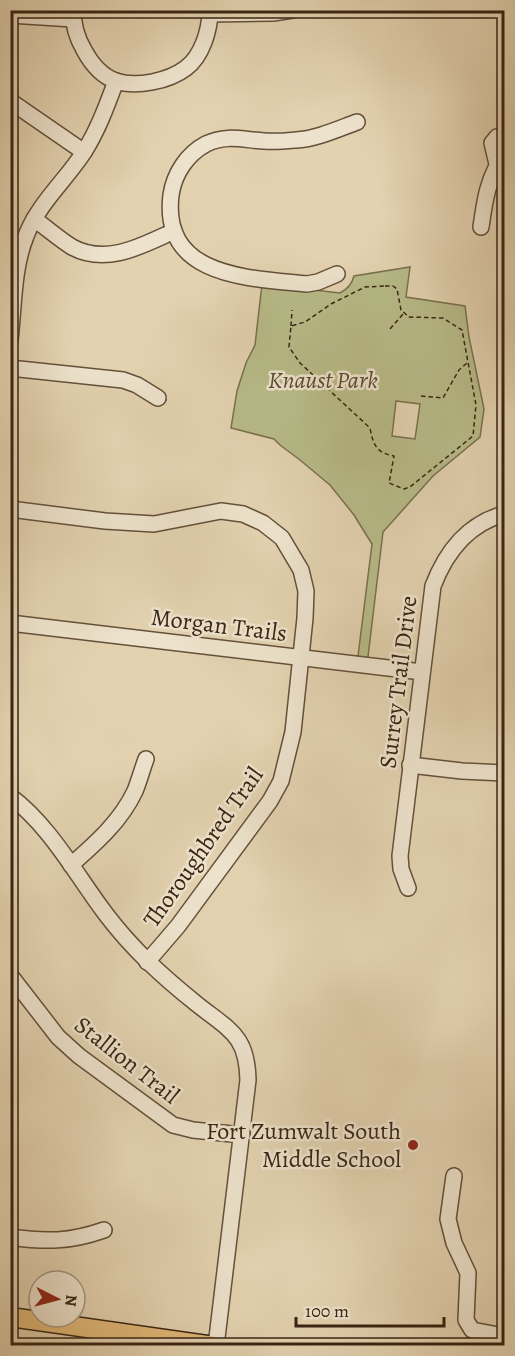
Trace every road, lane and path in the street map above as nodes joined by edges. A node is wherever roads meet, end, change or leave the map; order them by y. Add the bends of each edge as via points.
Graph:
1 (292, 10) edge
2 (210, 12) edge
3 (10, 15) edge
4 (73, 15) edge
5 (116, 81) junction
6 (10, 101) edge
7 (357, 122) dead end
8 (504, 136) edge
9 (84, 152) junction
10 (501, 161) edge
11 (34, 219) junction
12 (481, 227) dead end
13 (174, 231) junction
14 (338, 274) dead end
15 (292, 310) dead end
16 (404, 314) junction
17 (291, 326) junction
18 (390, 329) dead end
19 (10, 340) edge
20 (467, 362) junction
21 (10, 368) edge
22 (421, 396) dead end
23 (158, 398) dead end
24 (10, 510) edge
25 (504, 514) edge
26 (10, 623) edge
27 (300, 657) junction
28 (422, 672) junction
29 (146, 759) dead end
30 (410, 765) junction
31 (504, 773) edge
32 (10, 796) edge
33 (71, 865) junction
34 (408, 888) dead end
35 (147, 962) junction
36 (10, 975) edge
37 (242, 1135) junction
38 (454, 1176) dead end
39 (104, 1230) dead end
40 (10, 1237) edge
41 (10, 1317) edge
42 (504, 1336) edge
43 (215, 1346) edge

1 - 2 street
2 - 5 street via 203,45 187,67 166,80
3 - 4 street
4 - 5 street via 79,41 91,63
5 - 9 street
6 - 9 street
7 - 13 street via 300,140 232,137 206,144 186,161 172,188
8 - 10 street via 492,143
9 - 11 street
10 - 12 street via 485,198
11 - 13 street via 73,247 102,255 128,252
11 - 19 street via 17,272
13 - 14 street via 194,257 222,273 307,284
15 - 17 path
16 - 17 path via 393,286 365,287
16 - 18 path
16 - 20 path via 443,318 457,325 462,330
17 - 20 path via 289,346 300,363 370,428 380,452 393,456 389,483 404,489 473,436 476,405
20 - 22 path via 443,398
21 - 23 street via 123,380
24 - 27 street, Thoroughbred Trail via 154,524 221,510 263,523 282,538 301,570 306,591
25 - 28 street, Surrey Trail Drive via 467,533 440,567 431,596
26 - 27 street, Morgan Trails
27 - 28 street, Morgan Trails
27 - 35 street, Thoroughbred Trail via 293,732 281,781 178,926
28 - 30 street, Surrey Trail Drive
29 - 33 street via 120,816
30 - 31 street
30 - 34 street, Surrey Trail Drive via 399,856
32 - 33 street via 25,807
33 - 35 street via 104,912
35 - 37 street via 241,1042 248,1059
36 - 37 street, Stallion Trail via 58,1037 173,1125
37 - 43 street
38 - 42 street via 448,1219 468,1273 466,1320 472,1330
39 - 40 street via 81,1238 42,1242
41 - 43 main road

